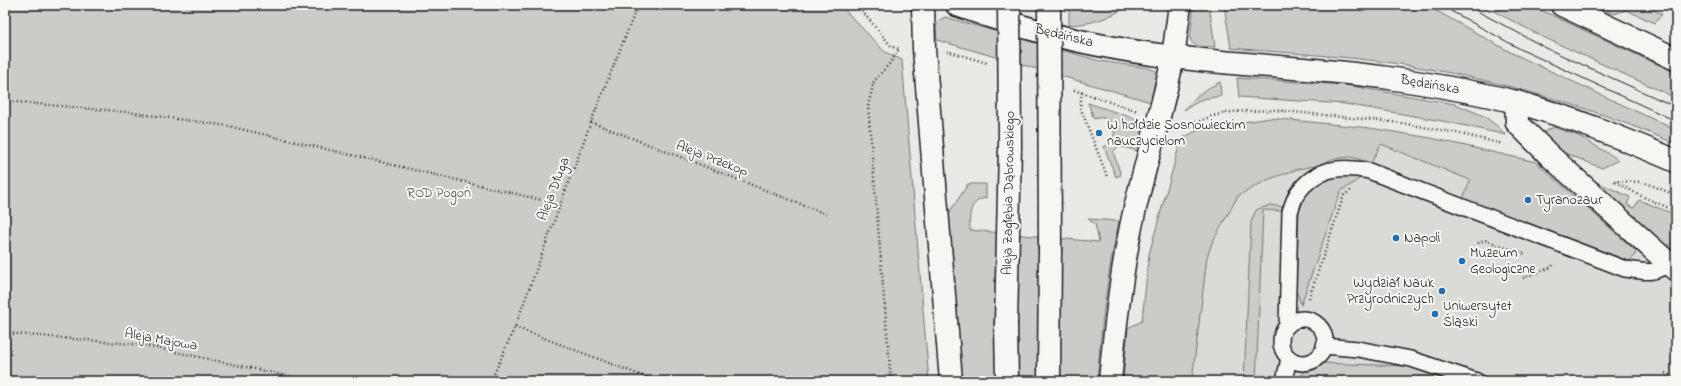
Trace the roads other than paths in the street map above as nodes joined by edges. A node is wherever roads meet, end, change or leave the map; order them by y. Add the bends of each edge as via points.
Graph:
1 (923, 5) edge
2 (957, 5) edge
3 (1009, 5) edge
4 (1049, 5) edge
5 (1180, 5) edge
6 (1562, 5) edge
7 (1173, 57) junction
8 (1676, 59) edge
9 (1516, 102) junction
10 (1676, 161) edge
11 (1672, 266) edge
12 (1287, 326) junction
13 (1324, 346) junction
14 (1289, 358) junction
15 (951, 381) edge
16 (1006, 381) edge
17 (1049, 381) edge
18 (1110, 381) edge
19 (1284, 381) edge
20 (1477, 381) edge

1 - 15 main road via 924,49
2 - 7 main road, Będzińska via 1079,42
3 - 16 main road, Aleja Zagłębia Dąbrowskiego, bridge via 1010,147
4 - 17 main road, bridge
5 - 7 main road
6 - 8 main road
7 - 9 main road, Będzińska via 1394,78
7 - 18 main road via 1127,247
9 - 10 main road, Będzińska via 1618,136
9 - 11 main road via 1516,123
11 - 12 lane via 1650,272 1625,269 1369,171 1351,167 1327,170 1309,181 1296,195 1290,212
12 - 13 lane via 1304,319 1313,322 1320,328
12 - 14 lane via 1281,337 1282,349
13 - 14 lane via 1321,354 1311,362 1300,363
13 - 20 lane via 1358,349 1411,359
14 - 19 lane

